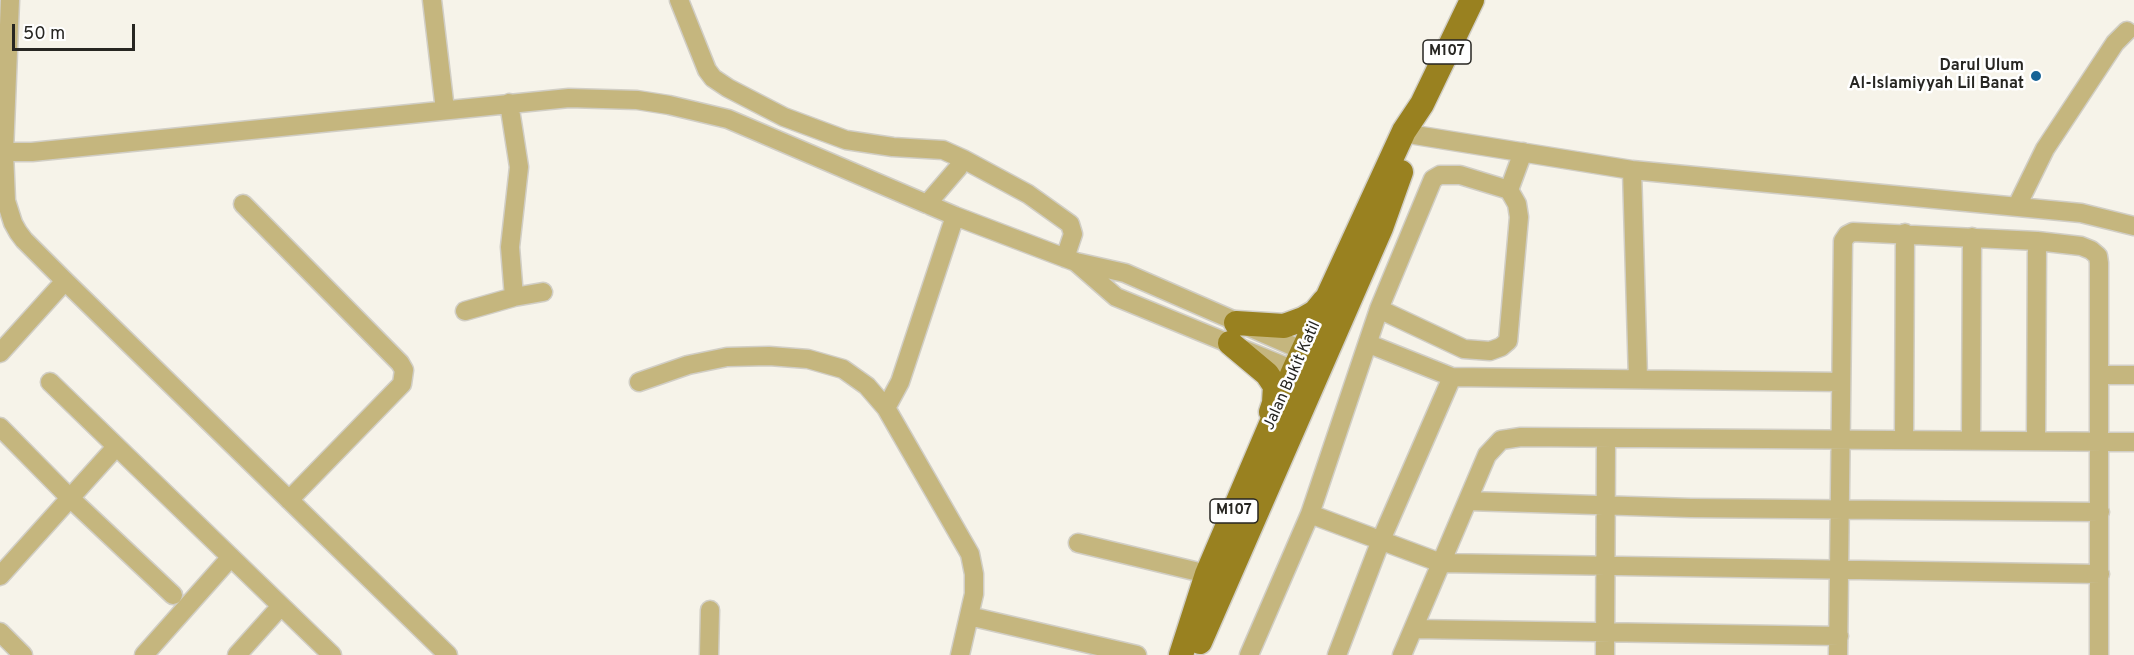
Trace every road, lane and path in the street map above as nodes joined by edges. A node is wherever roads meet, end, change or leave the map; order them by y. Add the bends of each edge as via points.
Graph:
1 (10, 0) edge
2 (432, 0) edge
3 (679, 0) edge
4 (1472, 0) edge
5 (2127, 31) dead end
6 (509, 104) junction
7 (445, 110) junction
8 (1410, 133) junction
9 (2, 152) edge
10 (1523, 152) junction
11 (963, 159) junction
12 (1632, 170) junction
13 (1509, 190) junction
14 (243, 204) dead end
15 (927, 204) junction
16 (2017, 206) junction
17 (955, 216) junction
18 (2134, 226) edge
19 (1905, 233) junction
20 (1972, 237) junction
21 (2037, 241) junction
22 (1070, 260) junction
23 (65, 281) junction
24 (543, 292) dead end
25 (1329, 295) junction
26 (514, 297) junction
27 (1379, 309) junction
28 (465, 311) dead end
29 (1338, 327) junction
30 (1233, 333) junction
31 (1369, 344) junction
32 (0, 353) edge
33 (1302, 362) junction
34 (2100, 375) junction
35 (2134, 375) edge
36 (1452, 377) junction
37 (1638, 379) junction
38 (50, 382) dead end
39 (639, 382) dead end
40 (1841, 382) junction
41 (886, 408) junction
42 (1302, 409) junction
43 (0, 427) edge
44 (1606, 438) junction
45 (1840, 440) junction
46 (1904, 440) junction
47 (1971, 440) junction
48 (2036, 441) junction
49 (2099, 441) junction
50 (2134, 442) edge
51 (116, 447) junction
52 (1259, 452) junction
53 (70, 498) junction
54 (289, 500) junction
55 (1468, 501) junction
56 (1606, 506) junction
57 (1840, 510) junction
58 (2100, 512) junction
59 (1310, 513) junction
60 (1381, 540) junction
61 (1078, 543) dead end
62 (231, 557) junction
63 (1441, 563) junction
64 (1606, 566) junction
65 (1839, 570) junction
66 (1207, 574) junction
67 (2100, 574) junction
68 (0, 576) edge
69 (173, 595) dead end
70 (281, 606) junction
71 (710, 610) dead end
72 (969, 616) junction
73 (1414, 629) junction
74 (0, 632) edge
75 (1605, 632) junction
76 (1839, 636) junction
77 (23, 655) edge
78 (144, 655) edge
79 (237, 655) edge
80 (332, 655) edge
81 (448, 655) edge
82 (709, 655) edge
83 (960, 655) edge
84 (1137, 655) edge
85 (1181, 655) edge
86 (1196, 655) edge
87 (1249, 655) edge
88 (1337, 655) edge
89 (1402, 655) edge
90 (1605, 655) edge
91 (1838, 655) edge
92 (2099, 655) edge

1 - 9 street
2 - 7 street
3 - 11 street via 707,70 728,88 784,117 846,140 943,150
4 - 8 main road, Jalan Bukit Katil / M107
5 - 16 street via 2115,43 2045,149
6 - 7 street
6 - 15 street via 606,98 703,112 728,119
6 - 26 street via 519,167 510,247
7 - 9 street
8 - 10 street
8 - 25 main road, Jalan Bukit Katil / M107
8 - 29 main road, Jalan Bukit Katil / M107 via 1382,228
9 - 23 street via 6,201 13,223 24,240
10 - 12 street
10 - 13 street
11 - 15 street
11 - 22 street via 1028,194 1070,224
12 - 16 street
12 - 37 street
13 - 27 street via 1460,174 1433,179
13 - 27 street via 1519,217 1508,341 1490,351 1464,350
14 - 54 street via 404,370 402,384
15 - 17 street
16 - 18 street via 2080,213
17 - 22 street
17 - 41 street via 900,382
19 - 20 street
19 - 40 street via 1853,232 1844,241
19 - 46 street
20 - 21 street
20 - 47 street
21 - 34 street via 2081,246 2098,256
21 - 48 street
22 - 30 street via 1125,273
22 - 30 street via 1116,297
23 - 32 street
23 - 54 street
24 - 26 street
25 - 30 main road via 1303,319 1284,326
25 - 33 main road, Jalan Bukit Katil / M107
26 - 28 street
27 - 31 street
29 - 33 main road
29 - 42 main road, Jalan Bukit Katil / M107
30 - 33 street
30 - 52 main road via 1275,386 1274,403
31 - 36 street
31 - 59 street
33 - 42 main road
33 - 52 main road, Jalan Bukit Katil / M107
34 - 35 street
34 - 49 street
36 - 37 street
36 - 60 street
37 - 40 street
38 - 51 street
39 - 41 street via 688,365 728,357 798,358 843,369 867,386
40 - 45 street
41 - 72 street via 970,554 974,594
42 - 86 main road, Jalan Bukit Katil / M107
43 - 53 street
44 - 45 street
44 - 55 street via 1501,440 1487,455
44 - 56 street
45 - 46 street
45 - 57 street
46 - 47 street
47 - 48 street
48 - 49 street
49 - 50 street
49 - 58 street
51 - 53 street
51 - 62 street
52 - 66 main road, Jalan Bukit Katil / M107
53 - 68 street
53 - 69 street
54 - 81 street
55 - 56 street
55 - 63 street
56 - 57 street
56 - 64 street
57 - 58 street
57 - 65 street
58 - 67 street
59 - 60 street
59 - 87 street
60 - 63 street
60 - 88 street
61 - 66 street
62 - 70 street
62 - 78 street
63 - 64 street
63 - 73 street
64 - 65 street
64 - 75 street
65 - 67 street
65 - 76 street
66 - 85 main road, Jalan Bukit Katil / M107
67 - 92 street
70 - 79 street
70 - 80 street
71 - 82 street
72 - 83 street
72 - 84 street
73 - 75 street
73 - 89 street
74 - 77 street
75 - 76 street
75 - 90 street
76 - 91 street

